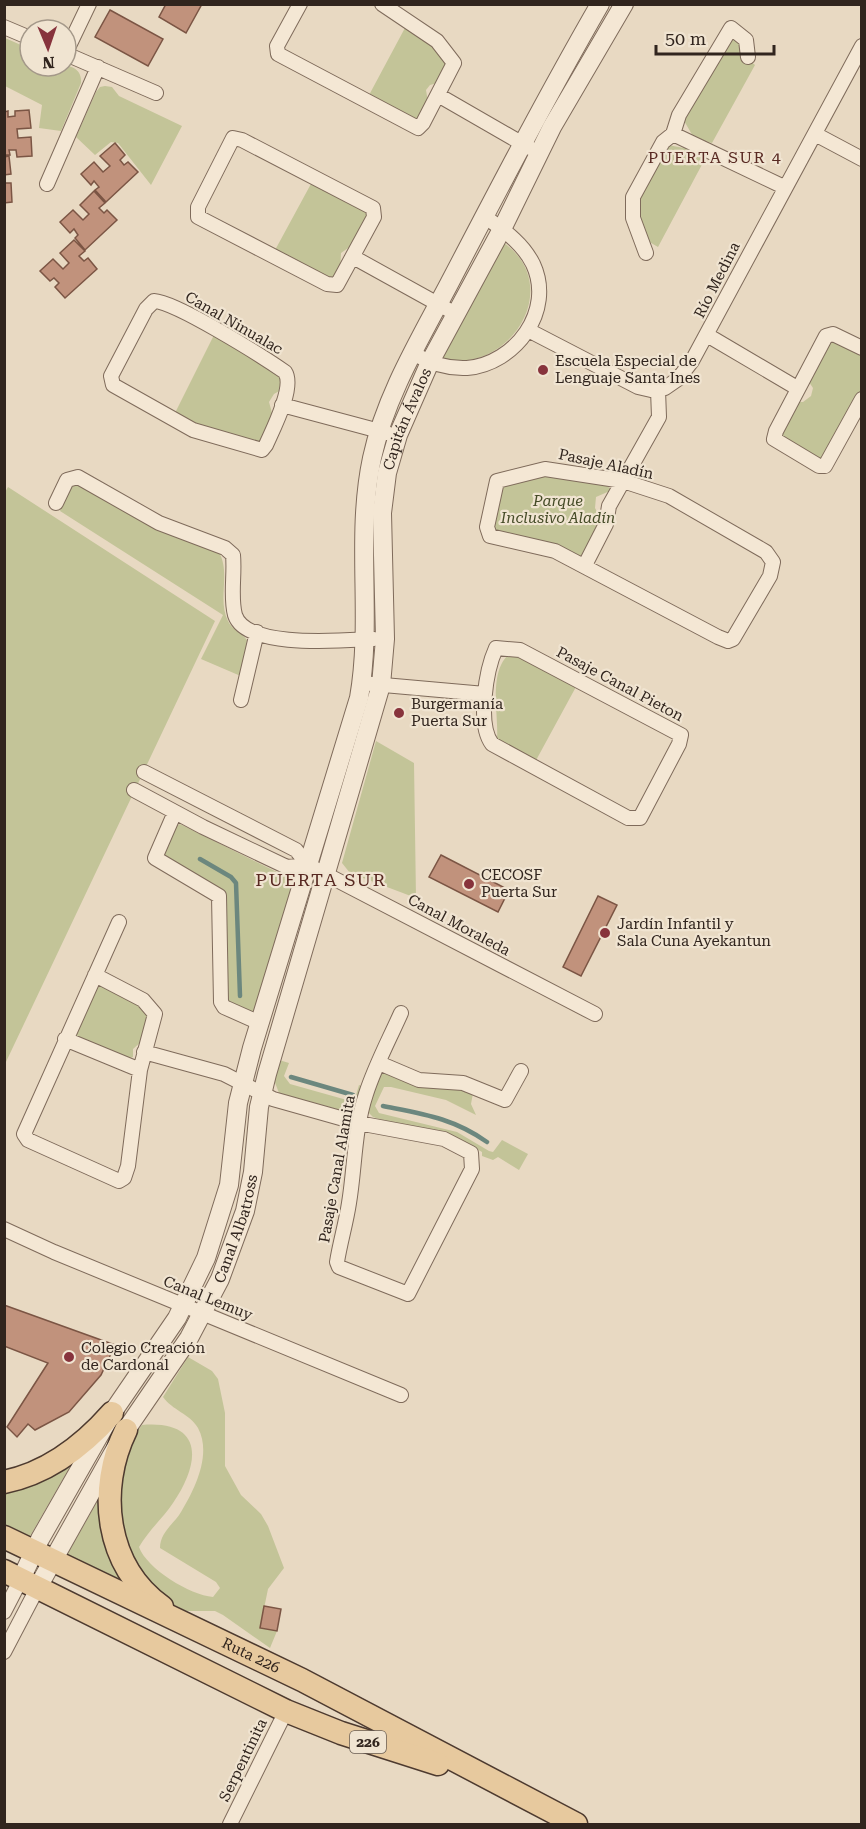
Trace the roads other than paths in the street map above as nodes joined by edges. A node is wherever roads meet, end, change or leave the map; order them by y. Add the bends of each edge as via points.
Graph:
1 (90, 4) edge
2 (300, 4) edge
3 (382, 4) edge
4 (600, 4) edge
5 (624, 4) edge
6 (4, 27) edge
7 (78, 28) edge
8 (18, 33) edge
9 (861, 46) edge
10 (748, 57) dead end
11 (78, 58) edge
12 (98, 67) junction
13 (156, 93) dead end
14 (438, 95) junction
15 (673, 134) junction
16 (815, 134) junction
17 (522, 144) junction
18 (539, 152) junction
19 (861, 159) edge
20 (47, 184) dead end
21 (784, 187) junction
22 (484, 216) junction
23 (502, 229) junction
24 (646, 253) dead end
25 (353, 257) junction
26 (438, 304) junction
27 (456, 314) junction
28 (528, 330) junction
29 (707, 335) junction
30 (861, 348) edge
31 (422, 358) junction
32 (797, 388) junction
33 (658, 390) junction
34 (861, 399) edge
35 (282, 405) junction
36 (380, 430) junction
37 (398, 435) junction
38 (623, 481) junction
39 (56, 503) dead end
40 (585, 565) junction
41 (257, 632) junction
42 (366, 639) junction
43 (385, 639) junction
44 (361, 683) junction
45 (381, 685) junction
46 (485, 694) junction
47 (241, 700) dead end
48 (144, 772) dead end
49 (134, 790) dead end
50 (175, 812) junction
51 (308, 865) junction
52 (327, 874) junction
53 (119, 922) dead end
54 (95, 975) junction
55 (401, 1013) dead end
56 (595, 1014) dead end
57 (260, 1023) junction
58 (65, 1039) junction
59 (144, 1052) junction
60 (379, 1063) junction
61 (140, 1070) junction
62 (521, 1071) dead end
63 (243, 1083) junction
64 (261, 1094) junction
65 (358, 1123) junction
66 (4, 1228) edge
67 (183, 1306) junction
68 (203, 1314) junction
69 (401, 1395) dead end
70 (112, 1413) junction
71 (126, 1430) junction
72 (4, 1482) edge
73 (4, 1537) edge
74 (46, 1550) junction
75 (21, 1579) edge
76 (4, 1612) edge
77 (187, 1625) junction
78 (4, 1652) edge
79 (286, 1711) junction
80 (493, 1782) junction
81 (230, 1824) edge
82 (576, 1824) edge

1 - 7 street
2 - 14 street via 277,46 278,54 416,128 423,123
3 - 14 street via 437,41 453,60
4 - 17 street, Capitán Ávalos
5 - 18 street, Capitán Ávalos
6 - 8 street
9 - 16 street, Río Medina
10 - 15 street via 746,40 731,28 679,115
11 - 12 street
12 - 13 street
12 - 20 street
14 - 17 street
15 - 21 street
15 - 24 street via 663,142 631,205
16 - 19 street
16 - 21 street, Río Medina
17 - 18 street
17 - 22 street, Capitán Ávalos
18 - 23 street, Capitán Ávalos
21 - 29 street, Río Medina
22 - 23 street
22 - 26 street, Capitán Ávalos
23 - 27 street, Capitán Ávalos
23 - 28 street via 519,244 536,273 538,305
25 - 25 street via 374,217 373,208 242,140 230,141 198,207 198,217 331,286 339,282
25 - 26 street
26 - 27 street
26 - 31 street, Capitán Ávalos
27 - 31 street, Capitán Ávalos
28 - 31 street via 512,349 490,362 466,368
28 - 33 street via 638,387
29 - 32 street
29 - 33 street, Río Medina via 678,379
30 - 32 street via 829,333
31 - 36 street, Capitán Ávalos
31 - 37 street, Capitán Ávalos
32 - 34 street via 774,439 819,466 829,461
33 - 38 street via 658,417
35 - 35 street, Canal Ninualac via 288,384 285,372 159,301 149,304 111,376 117,388 193,430 256,450 266,445
35 - 36 street
36 - 37 street
36 - 42 street, Capitán Ávalos via 364,510
37 - 43 street, Capitán Ávalos via 382,513
38 - 40 street
38 - 40 street, Pasaje Aladín via 550,469 497,481 487,527 490,536 543,546
38 - 40 street, Pasaje Aladín via 669,496 740,536 773,562 770,576 736,635 728,641
39 - 41 street via 67,480 76,476 159,523 202,537 230,552 236,616
41 - 42 street via 291,640
41 - 47 street
42 - 43 street
42 - 44 street, Capitán Ávalos
43 - 45 street, Capitán Ávalos
44 - 45 street
44 - 51 street, Capitán Ávalos
45 - 46 street
45 - 52 street, Capitán Ávalos
46 - 46 street, Pasaje Canal Pieton via 485,724 492,744 628,819 644,813 681,739 678,732 515,648 496,648
48 - 51 street, Canal Moraleda via 296,850
49 - 50 street, Canal Moraleda
50 - 51 street, Canal Moraleda via 287,867
50 - 57 street via 155,858 219,896 221,1002
51 - 52 street, Canal Moraleda
51 - 57 street, Canal Albatross
52 - 56 street, Canal Moraleda
52 - 64 street, Canal Albatross
53 - 54 street
54 - 58 street
54 - 59 street via 143,1000 155,1011
55 - 60 street, Pasaje Canal Alamita
57 - 63 street, Canal Albatross
58 - 61 street
58 - 61 street via 24,1136 115,1180 124,1178 128,1166
59 - 61 street
59 - 63 street
60 - 62 street via 427,1083 463,1083 505,1100
60 - 65 street, Pasaje Canal Alamita
63 - 64 street
63 - 67 street, Canal Albatross via 223,1209
64 - 65 street
64 - 68 street, Canal Albatross via 245,1210
65 - 65 street, Pasaje Canal Alamita via 444,1139 471,1153 472,1169 408,1294 337,1265 349,1206
66 - 67 street, Canal Lemuy
67 - 68 street, Canal Lemuy
67 - 70 street, Canal Albatross
68 - 69 street, Canal Lemuy
68 - 71 street, Canal Albatross
70 - 72 main road via 85,1441 53,1464
70 - 74 street, Canal Albatross
71 - 74 street, Canal Albatross
71 - 77 main road via 109,1482 114,1539 124,1563 143,1589
73 - 74 main road, Ruta 226 / 226
74 - 75 street
74 - 77 main road, Ruta 226 / 226
75 - 76 street
75 - 78 street
75 - 79 main road, Ruta 226 / 226
77 - 80 main road, Ruta 226 / 226 via 302,1680
79 - 80 main road, Ruta 226 / 226
79 - 81 street, Serpentinita
80 - 82 main road, Ruta 226 / 226

